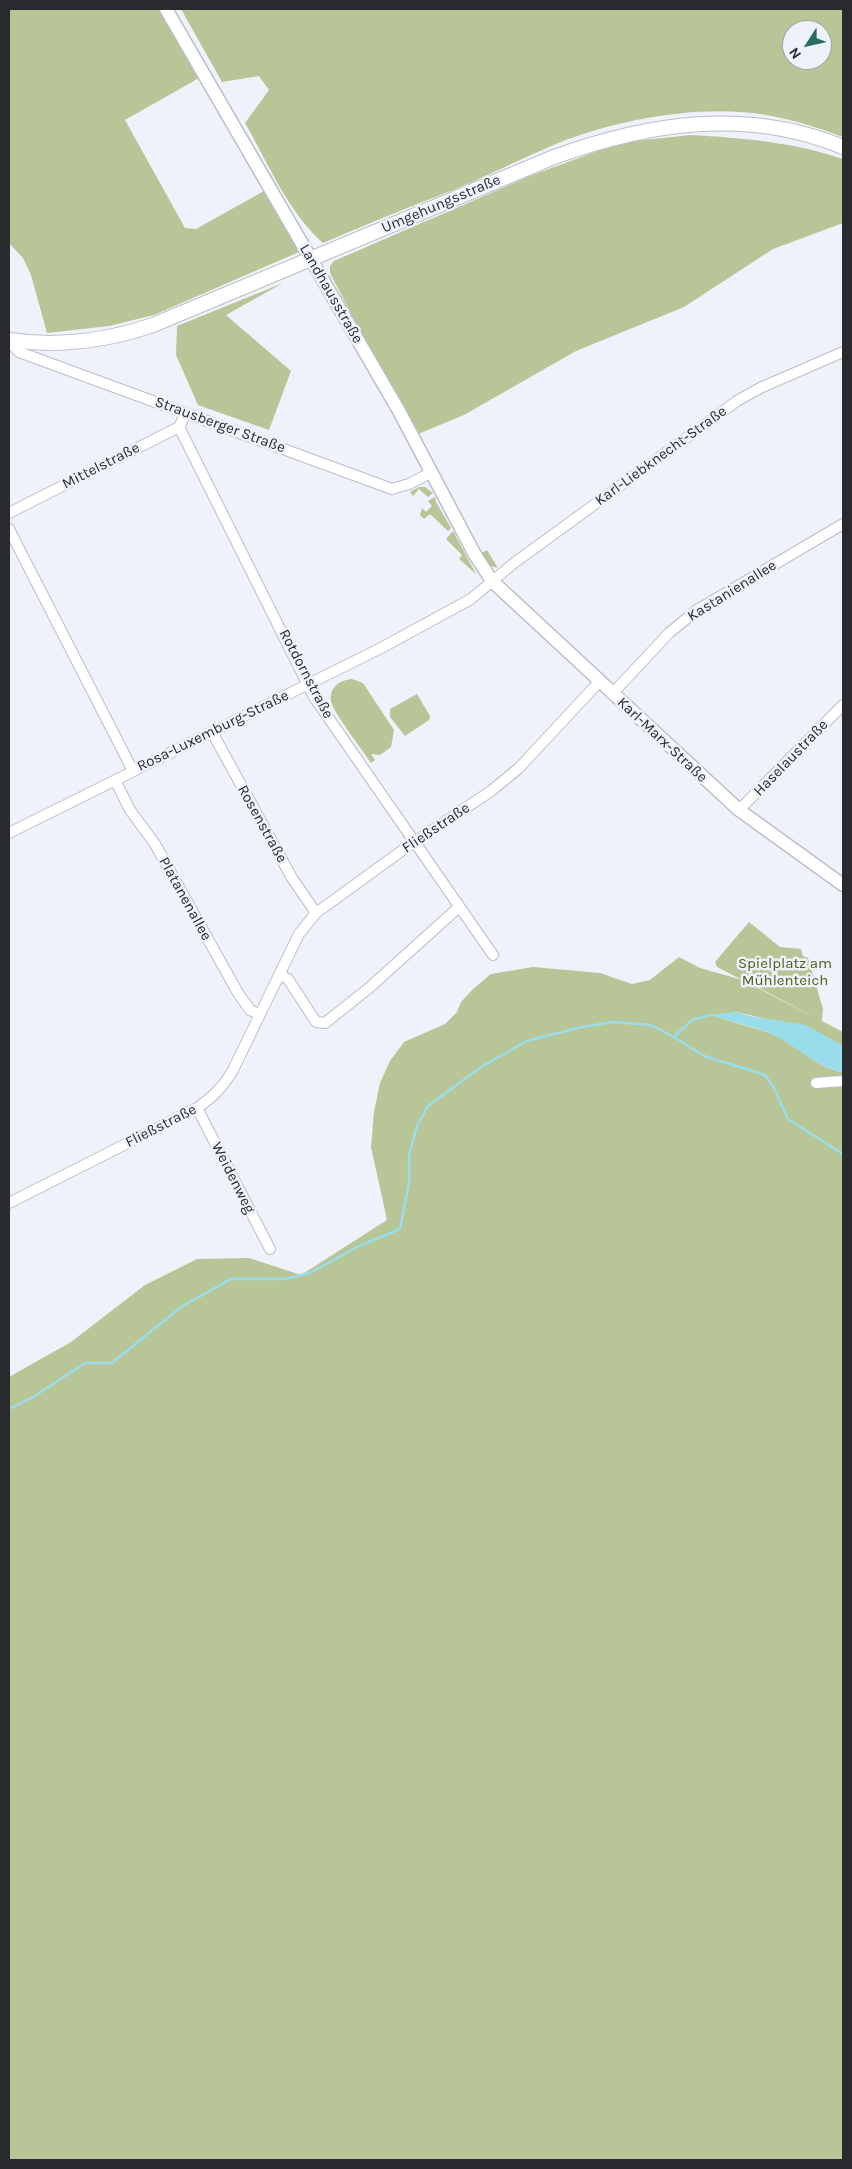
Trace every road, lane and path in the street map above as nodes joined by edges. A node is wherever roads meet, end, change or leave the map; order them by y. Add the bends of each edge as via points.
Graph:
1 (166, 9) edge
2 (843, 147) edge
3 (311, 258) junction
4 (12, 342) edge
5 (47, 342) joint
6 (843, 352) edge
7 (186, 413) junction
8 (179, 427) junction
9 (432, 472) junction
10 (9, 513) edge
11 (843, 524) edge
12 (9, 529) edge
13 (492, 581) junction
14 (599, 682) junction
15 (309, 684) junction
16 (612, 694) junction
17 (843, 706) edge
18 (212, 732) junction
19 (133, 771) junction
20 (115, 780) junction
21 (739, 810) junction
22 (9, 833) edge
23 (415, 842) junction
24 (843, 885) edge
25 (459, 907) junction
26 (316, 913) junction
27 (492, 955) dead end
28 (279, 974) junction
29 (259, 1014) junction
30 (843, 1081) edge
31 (816, 1082) dead end
32 (197, 1108) junction
33 (9, 1204) edge
34 (270, 1248) dead end

1 - 3 street, Landhausstraße
2 - 3 main road, Umgehungsstraße via 790,131 737,124 688,124 615,136 554,157
3 - 5 main road, Umgehungsstraße via 134,332 74,343
3 - 9 street, Landhausstraße
4 - 5 main road, Strausberger Straße
4 - 7 street, Strausberger Straße via 19,352
6 - 13 street, Karl-Liebknecht-Straße via 737,401
7 - 8 street
7 - 9 street, Strausberger Straße via 392,489
8 - 10 street, Mittelstraße
8 - 15 street, Rotdornstraße
9 - 13 street, Landhausstraße
11 - 16 street, Kastanienallee via 697,610 669,633
12 - 19 street
13 - 14 street, Karl-Marx-Straße
13 - 15 street, Rosa-Luxemburg-Straße via 482,592 435,619
14 - 16 street, Karl-Marx-Straße
14 - 23 street, Fließstraße via 519,768 491,791
15 - 18 street, Rosa-Luxemburg-Straße
15 - 23 street, Rotdornstraße via 342,739
16 - 21 street, Karl-Marx-Straße
17 - 21 street, Haselaustraße
18 - 19 street, Rosa-Luxemburg-Straße
18 - 26 street, Rosenstraße via 292,878
19 - 20 street, Rosa-Luxemburg-Straße
20 - 22 street, Rosa-Luxemburg-Straße
20 - 29 street, Platanenallee via 238,993 250,1010
21 - 24 street, Karl-Marx-Straße
23 - 25 street, Rotdornstraße
23 - 26 street, Fließstraße
25 - 27 street, Rotdornstraße
25 - 28 street via 325,1023 316,1022 288,979
26 - 28 street, Fließstraße via 299,934
28 - 29 street, Fließstraße
29 - 32 street, Fließstraße via 225,1084
30 - 31 street
32 - 33 street, Fließstraße
32 - 34 street, Weidenweg

